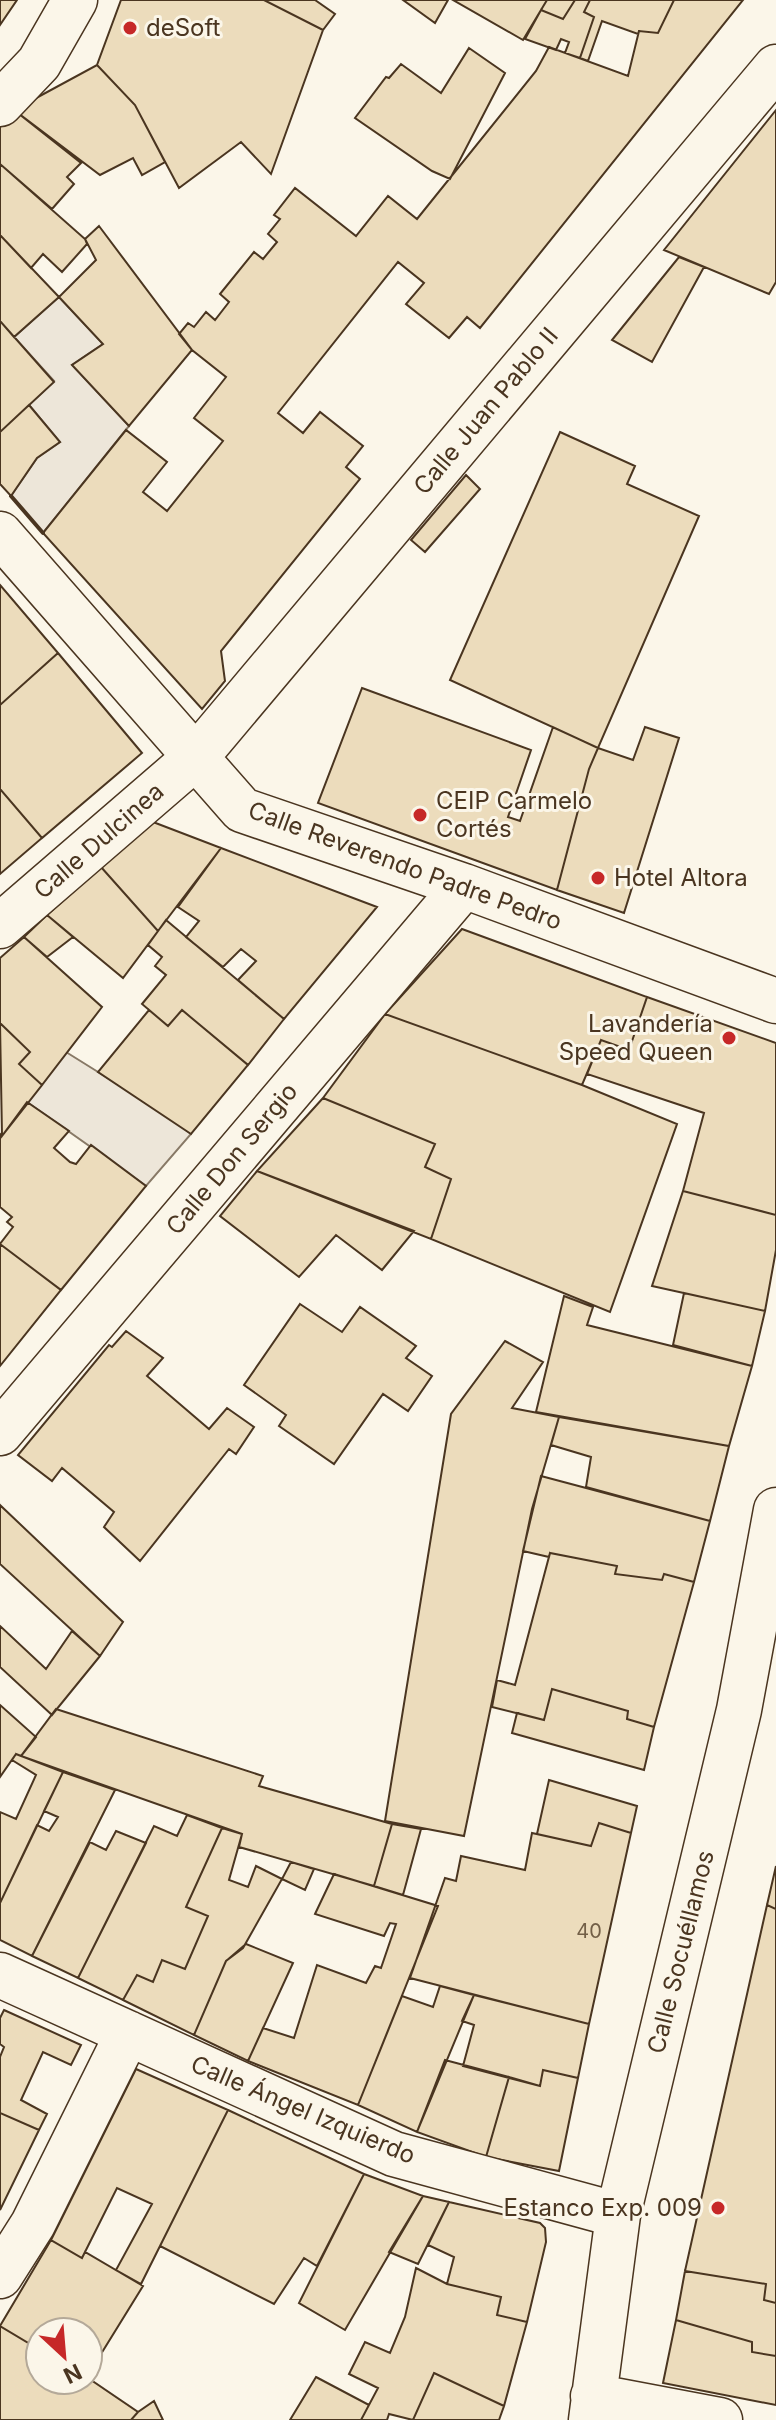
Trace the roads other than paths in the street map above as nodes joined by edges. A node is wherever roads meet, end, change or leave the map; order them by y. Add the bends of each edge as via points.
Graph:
1 (75, 0) edge
2 (19, 62) edge
3 (776, 67) edge
4 (0, 104) edge
5 (0, 534) edge
6 (197, 756) junction
7 (464, 886) junction
8 (0, 926) edge
9 (776, 1001) edge
10 (0, 1433) edge
11 (776, 1510) edge
12 (0, 1975) edge
13 (128, 2033) junction
14 (618, 2215) junction
15 (0, 2276) edge
16 (588, 2412) edge
17 (720, 2420) edge

1 - 2 street
2 - 4 street
3 - 6 street, Calle Juan Pablo II
5 - 6 street, Calle Reverendo Padre Pedro
6 - 7 street, Calle Reverendo Padre Pedro via 242,810
6 - 8 street, Calle Dulcinea
7 - 9 street, Calle Reverendo Padre Pedro
7 - 10 street, Calle Don Sergio
11 - 14 street, Calle Socuéllamos via 739,1710
12 - 13 street, Calle Ángel Izquierdo
13 - 14 street, Calle Ángel Izquierdo via 394,2154
13 - 15 street via 33,2224
14 - 16 street, Calle Socuéllamos
16 - 17 street

